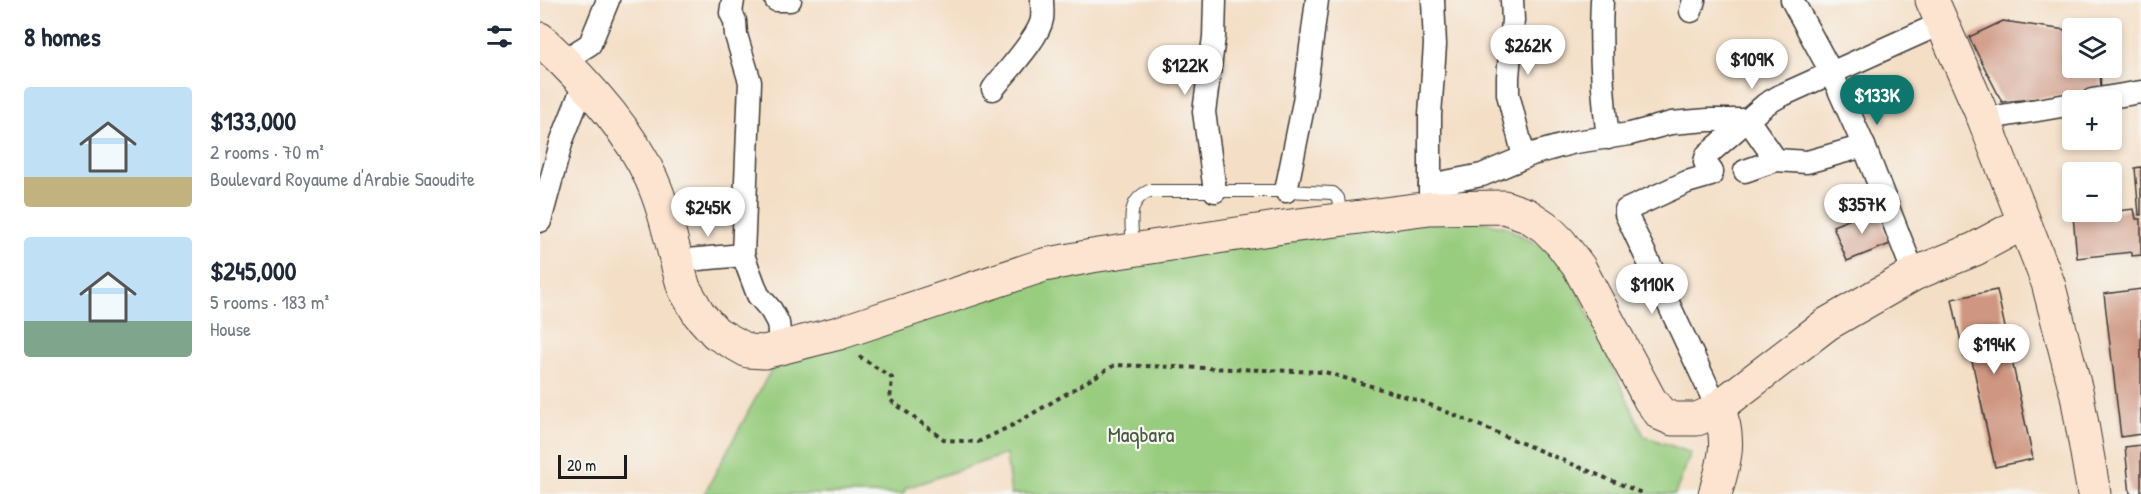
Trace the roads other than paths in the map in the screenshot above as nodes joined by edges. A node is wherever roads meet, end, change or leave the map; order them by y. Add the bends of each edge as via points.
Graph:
1 (608, 0) edge
2 (733, 0) edge
3 (776, 0) edge
4 (790, 0) edge
5 (1042, 0) edge
6 (1215, 0) edge
7 (1317, 0) edge
8 (1433, 0) edge
9 (1512, 0) edge
10 (1602, 0) edge
11 (1792, 0) edge
12 (1937, 11) edge
13 (562, 61) edge
14 (1831, 72) junction
15 (993, 89) dead end
16 (2141, 92) edge
17 (2122, 95) edge
18 (2062, 106) edge
19 (1983, 119) junction
20 (1748, 120) junction
21 (1608, 138) junction
22 (1864, 146) junction
23 (1524, 157) junction
24 (1776, 160) junction
25 (1745, 171) dead end
26 (1215, 191) junction
27 (1286, 191) junction
28 (1430, 197) junction
29 (1341, 220) junction
30 (540, 221) edge
31 (2023, 223) junction
32 (1133, 248) junction
33 (743, 255) junction
34 (676, 261) junction
35 (1914, 274) junction
36 (771, 351) junction
37 (1718, 409) junction
38 (1715, 494) edge
39 (2094, 494) edge

1 - 13 street via 590,44
2 - 33 street via 731,13 750,82
3 - 4 street
5 - 15 street via 1040,27
6 - 26 street via 1204,112
7 - 27 street via 1304,102
8 - 28 street
9 - 23 street via 1508,94
10 - 21 street via 1600,45
11 - 14 street
12 - 14 street
12 - 19 street
13 - 30 street via 562,141
13 - 34 street via 639,155 652,178
14 - 20 street via 1766,104
14 - 22 street
16 - 17 street
18 - 19 street
19 - 31 street
20 - 21 street via 1671,123
20 - 24 street
20 - 37 street via 1706,157 1711,174 1626,210
21 - 23 street via 1567,144
22 - 24 street via 1807,162
22 - 35 street
23 - 28 street
24 - 25 street
26 - 27 lane
26 - 32 lane via 1149,190 1140,195 1134,201 1132,214
27 - 29 lane via 1333,193 1338,198
28 - 29 street
28 - 37 street via 1504,207 1545,227 1580,267 1626,357 1661,414 1690,420
29 - 32 street
31 - 35 street via 1976,249
31 - 39 street via 2048,284 2067,354
32 - 36 street via 1036,268
33 - 34 street
33 - 36 street via 758,295 778,323 780,342
34 - 36 street via 690,302 716,333 748,351
35 - 37 street via 1827,324
37 - 38 street via 1727,441

